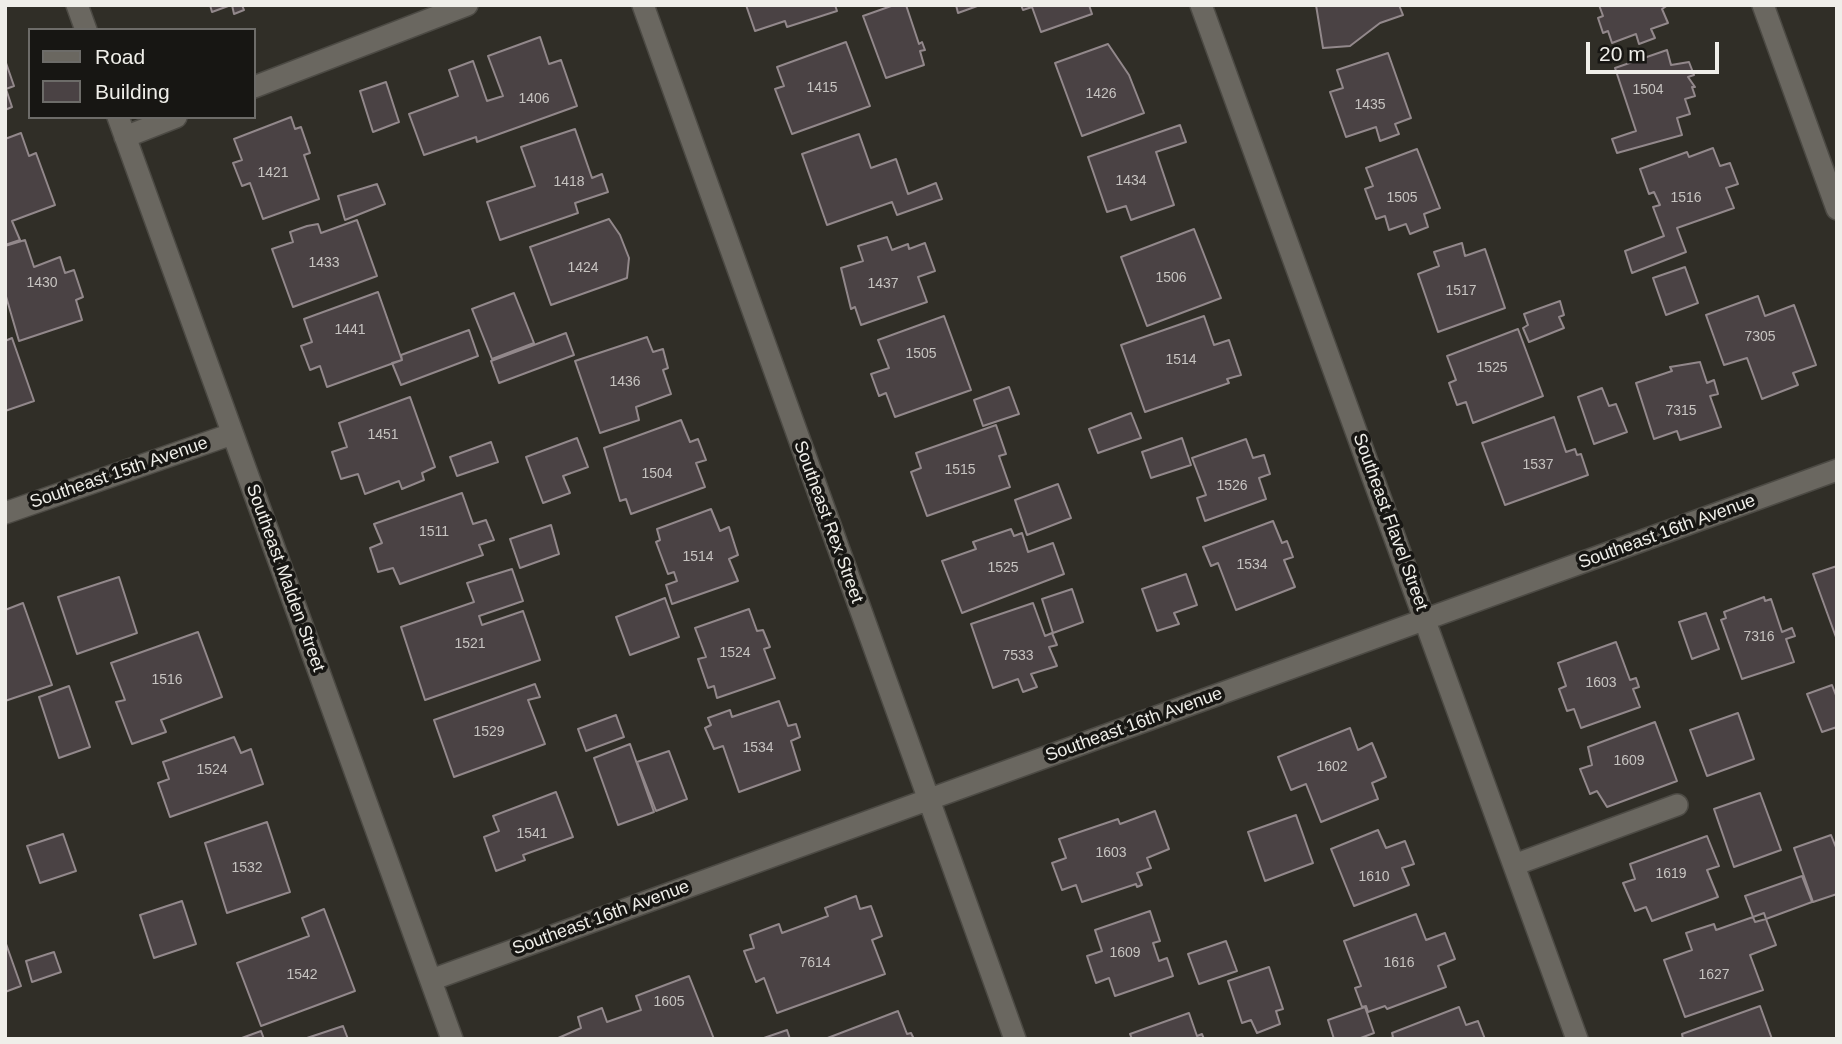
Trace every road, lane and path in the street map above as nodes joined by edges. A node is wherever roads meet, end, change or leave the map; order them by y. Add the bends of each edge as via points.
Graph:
1 (77, 5) edge
2 (467, 5) edge
3 (643, 5) edge
4 (1201, 5) edge
5 (1763, 5) edge
6 (85, 28) edge
7 (256, 87) edge
8 (165, 119) edge
9 (121, 127) edge
10 (1837, 209) edge
11 (233, 434) junction
12 (1837, 470) edge
13 (5, 513) edge
14 (1426, 621) junction
15 (927, 798) junction
16 (1676, 806) dead end
17 (1514, 865) junction
18 (431, 980) junction
19 (452, 1039) edge
20 (1015, 1039) edge
21 (1577, 1039) edge

1 - 6 street
2 - 7 street
3 - 15 street, Southeast Rex Street
4 - 14 street, Southeast Flavel Street
5 - 10 street
8 - 9 street
9 - 11 street, Southeast Malden Street
11 - 13 street, Southeast 15th Avenue
11 - 18 street, Southeast Malden Street
12 - 14 street, Southeast 16th Avenue
14 - 15 street, Southeast 16th Avenue
14 - 17 street, Southeast Flavel Street
15 - 18 street, Southeast 16th Avenue
15 - 20 street, Southeast Rex Street
16 - 17 street
17 - 21 street, Southeast Flavel Street
18 - 19 street, Southeast Malden Street

